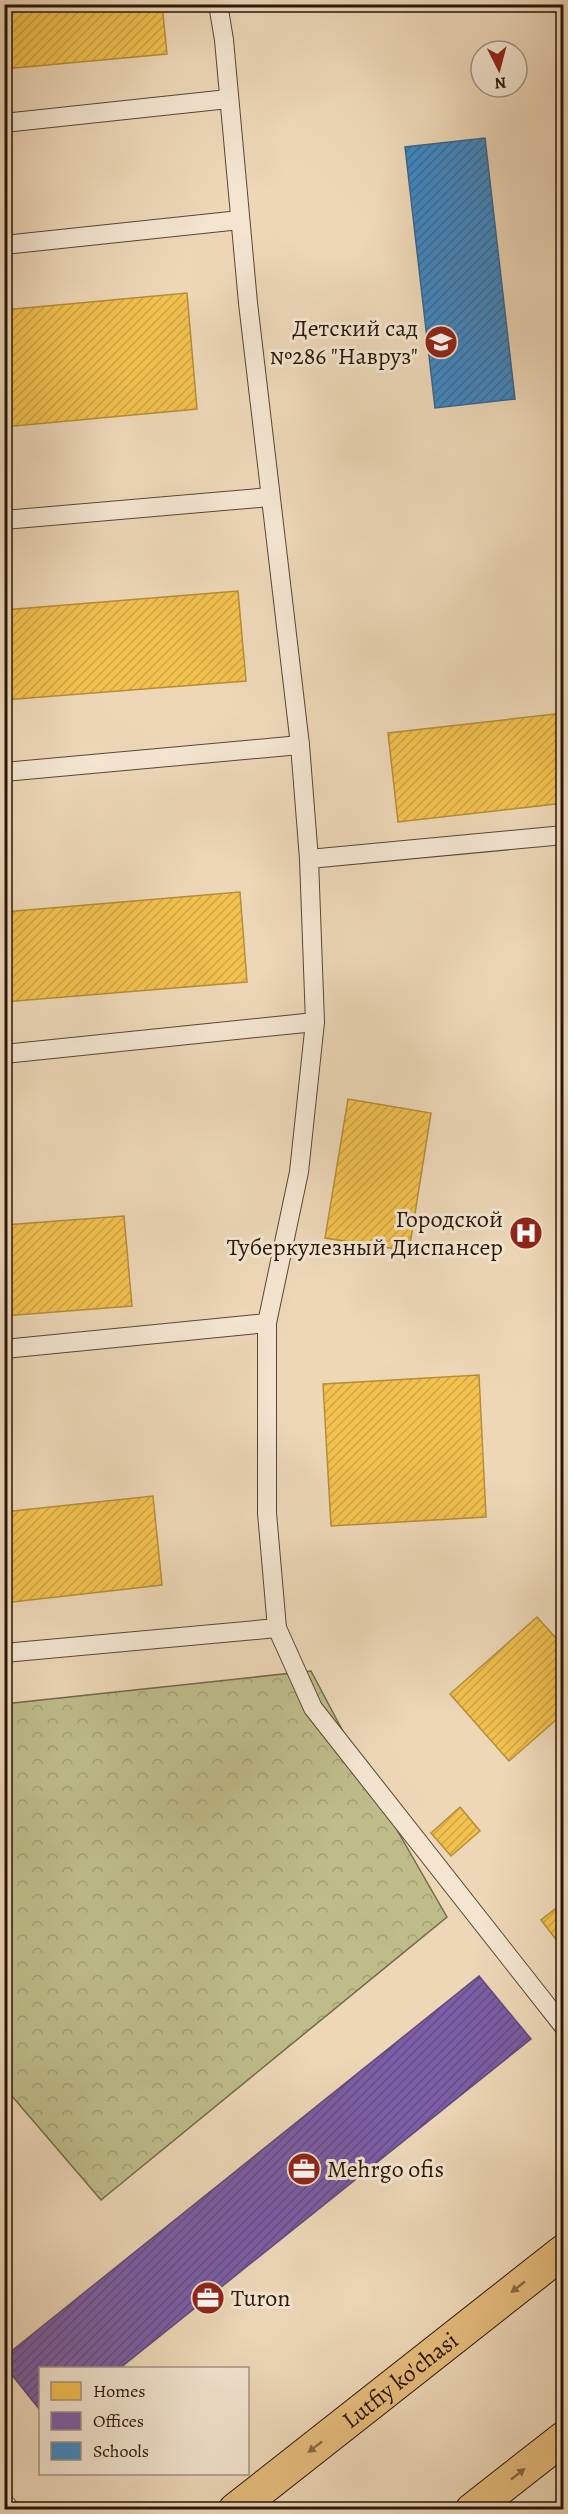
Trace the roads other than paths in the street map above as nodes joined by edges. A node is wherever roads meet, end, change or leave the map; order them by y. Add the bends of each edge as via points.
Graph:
1 (218, 4) edge
2 (228, 99) junction
3 (4, 123) edge
4 (240, 220) junction
5 (4, 245) edge
6 (270, 497) junction
7 (4, 520) edge
8 (300, 745) junction
9 (4, 772) edge
10 (564, 835) edge
11 (309, 859) junction
12 (315, 1022) junction
13 (4, 1054) edge
14 (267, 1323) junction
15 (4, 1349) edge
16 (277, 1628) junction
17 (4, 1653) edge
18 (564, 2027) edge
19 (564, 2251) edge
20 (564, 2438) edge
21 (4, 2502) edge
22 (473, 2509) edge
23 (11, 2510) edge
24 (235, 2510) edge

1 - 2 lane
2 - 3 lane
2 - 4 lane
4 - 5 lane
4 - 6 lane
6 - 7 lane
6 - 8 lane
8 - 9 lane
8 - 11 lane
10 - 11 lane
11 - 12 lane
12 - 13 lane
12 - 14 lane via 299,1172
14 - 15 lane
14 - 16 lane via 267,1514
16 - 17 lane
16 - 18 lane via 313,1708
19 -> 24 main road, Lutfiy ko'chasi
22 -> 20 main road
21 - 23 lane

